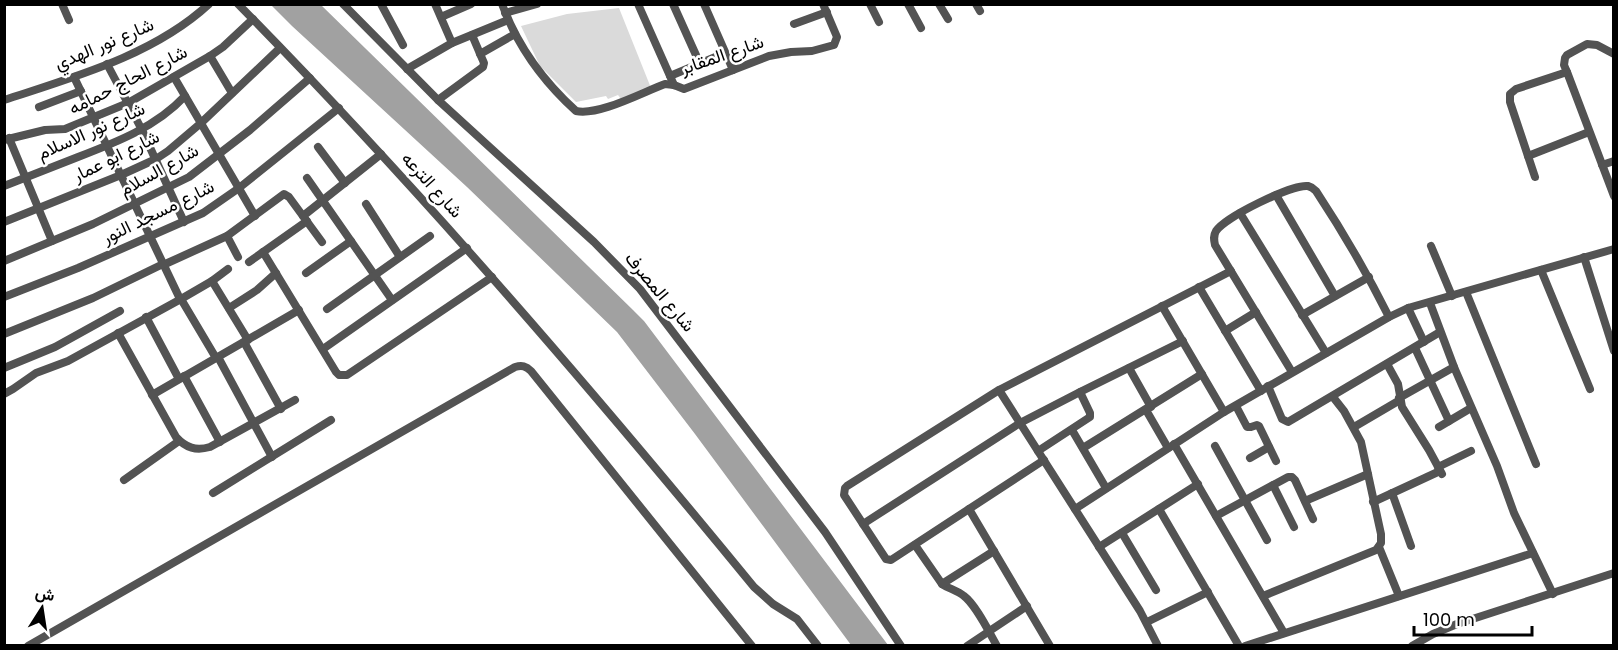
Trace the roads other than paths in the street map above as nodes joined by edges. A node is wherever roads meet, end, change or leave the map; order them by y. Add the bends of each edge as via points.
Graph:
1 (62, 4) edge
2 (209, 4) edge
3 (238, 4) edge
4 (343, 4) edge
5 (381, 4) edge
6 (435, 4) edge
7 (471, 4) edge
8 (537, 4) edge
9 (638, 4) edge
10 (673, 4) edge
11 (704, 4) edge
12 (870, 4) edge
13 (908, 4) edge
14 (939, 4) edge
15 (825, 8) edge
16 (505, 13) edge
17 (441, 17) junction
18 (253, 19) junction
19 (948, 19) dead end
20 (69, 20) dead end
21 (879, 22) dead end
22 (794, 24) dead end
23 (921, 28) dead end
24 (514, 34) junction
25 (472, 35) junction
26 (452, 43) junction
27 (403, 45) dead end
28 (280, 48) junction
29 (725, 53) junction
30 (480, 54) junction
31 (1614, 54) edge
32 (210, 56) junction
33 (107, 64) junction
34 (700, 64) junction
35 (407, 69) junction
36 (733, 70) junction
37 (1567, 72) junction
38 (74, 77) junction
39 (174, 77) junction
40 (310, 78) junction
41 (672, 80) junction
42 (81, 91) junction
43 (232, 93) junction
44 (185, 96) junction
45 (4, 100) edge
46 (438, 100) junction
47 (128, 103) junction
48 (39, 107) dead end
49 (339, 108) junction
50 (93, 117) junction
51 (201, 123) junction
52 (142, 130) junction
53 (1589, 132) junction
54 (7, 139) edge
55 (107, 146) junction
56 (318, 147) dead end
57 (219, 154) junction
58 (381, 154) junction
59 (1528, 156) junction
60 (156, 159) junction
61 (1614, 162) edge
62 (1602, 165) junction
63 (121, 175) junction
64 (1535, 177) dead end
65 (25, 178) junction
66 (307, 178) dead end
67 (345, 183) junction
68 (4, 186) edge
69 (169, 188) junction
70 (239, 188) junction
71 (1276, 195) junction
72 (1614, 196) edge
73 (323, 200) junction
74 (135, 204) junction
75 (366, 204) dead end
76 (38, 210) junction
77 (1240, 213) junction
78 (255, 216) junction
79 (305, 219) junction
80 (4, 222) edge
81 (184, 222) junction
82 (227, 236) junction
83 (430, 236) dead end
84 (150, 237) junction
85 (351, 241) junction
86 (52, 242) junction
87 (322, 242) dead end
88 (1431, 246) dead end
89 (467, 248) junction
90 (1614, 249) edge
91 (263, 252) junction
92 (238, 257) dead end
93 (400, 257) junction
94 (1584, 258) junction
95 (4, 261) edge
96 (249, 262) dead end
97 (163, 265) junction
98 (228, 269) dead end
99 (1541, 270) junction
100 (1231, 271) junction
101 (276, 273) junction
102 (306, 273) dead end
103 (375, 275) junction
104 (492, 277) junction
105 (1369, 277) junction
106 (212, 281) junction
107 (1199, 287) junction
108 (1466, 292) junction
109 (1335, 296) junction
110 (1452, 296) junction
111 (4, 297) edge
112 (180, 299) junction
113 (392, 300) junction
114 (1430, 303) junction
115 (1162, 306) junction
116 (229, 308) junction
117 (327, 309) dead end
118 (1408, 309) junction
119 (299, 310) junction
120 (120, 311) dead end
121 (1256, 312) junction
122 (1302, 315) junction
123 (146, 317) junction
124 (1389, 317) junction
125 (1225, 331) junction
126 (1440, 332) junction
127 (4, 333) edge
128 (118, 333) junction
129 (246, 341) junction
130 (1183, 341) junction
131 (1425, 342) junction
132 (1415, 348) junction
133 (323, 349) junction
134 (1614, 351) edge
135 (1326, 353) junction
136 (217, 357) junction
137 (1387, 364) junction
138 (1454, 367) junction
139 (4, 368) edge
140 (1129, 368) junction
141 (1292, 372) junction
142 (1202, 374) junction
143 (181, 378) junction
144 (1430, 380) junction
145 (1264, 389) junction
146 (1590, 389) dead end
147 (999, 390) junction
148 (1080, 392) junction
149 (4, 393) edge
150 (152, 395) junction
151 (1333, 397) junction
152 (1399, 399) junction
153 (296, 400) dead end
154 (1236, 406) junction
155 (1148, 408) junction
156 (1471, 408) junction
157 (281, 409) junction
158 (1224, 412) junction
159 (332, 420) dead end
160 (1449, 421) junction
161 (1020, 423) junction
162 (254, 424) junction
163 (1354, 427) junction
164 (1439, 427) dead end
165 (1072, 429) junction
166 (179, 441) junction
167 (220, 442) junction
168 (1171, 446) junction
169 (1215, 446) dead end
170 (1269, 447) junction
171 (1083, 448) junction
172 (1038, 451) junction
173 (1471, 451) dead end
174 (272, 457) junction
175 (1250, 458) dead end
176 (1044, 460) junction
177 (1276, 462) dead end
178 (1536, 464) dead end
179 (1440, 471) junction
180 (1368, 474) junction
181 (124, 480) dead end
182 (1198, 484) junction
183 (1273, 485) junction
184 (1106, 488) junction
185 (213, 493) dead end
186 (1392, 493) junction
187 (1246, 500) junction
188 (1305, 501) junction
189 (1373, 502) junction
190 (969, 509) junction
191 (1075, 509) junction
192 (1159, 509) junction
193 (1216, 516) junction
194 (1313, 519) dead end
195 (863, 524) junction
196 (1294, 527) dead end
197 (1122, 533) junction
198 (1267, 540) dead end
199 (915, 545) junction
200 (1411, 546) dead end
201 (1379, 547) junction
202 (1099, 548) junction
203 (994, 551) junction
204 (1533, 553) junction
205 (1614, 573) edge
206 (942, 584) junction
207 (1156, 590) dead end
208 (1208, 592) junction
209 (1553, 594) junction
210 (1263, 596) junction
211 (1399, 596) junction
212 (1027, 606) junction
213 (1147, 622) junction
214 (989, 631) junction
215 (1284, 633) junction
216 (28, 645) edge
217 (752, 645) edge
218 (818, 645) edge
219 (901, 645) edge
220 (967, 645) edge
221 (997, 645) edge
222 (1050, 645) edge
223 (1158, 645) edge
224 (1239, 645) edge
225 (1245, 645) edge
226 (1412, 645) edge

1 - 20 street
2 - 33 street, شارع نور الهدي via 174,31
3 - 18 street, شارع الترعه
4 - 35 street, شارع المصرف
5 - 27 street
6 - 17 street
7 - 17 street
8 - 16 street
9 - 41 street
10 - 34 street
11 - 29 street
12 - 21 street
13 - 23 street
14 - 19 street
15 - 22 street
15 - 36 street, شارع المقابر via 837,37 834,45 769,56
16 - 24 street, شارع المقابر
16 - 25 street
17 - 26 street
18 - 28 street, شارع الترعه
18 - 32 street, شارع الحاج حمامه
24 - 30 street
24 - 41 street, شارع المقابر via 536,67 576,111 587,112 617,103
25 - 26 street
25 - 30 street
26 - 35 street
28 - 40 street, شارع الترعه
28 - 43 street, شارع ابو عمار
29 - 34 street
29 - 36 street
30 - 46 street via 483,67
31 - 37 street via 1587,44 1567,55
32 - 39 street, شارع الحاج حمامه
32 - 43 street
33 - 38 street, شارع نور الهدي
33 - 47 street
34 - 41 street
35 - 46 street, شارع المصرف
36 - 41 street, شارع المقابر via 684,88
37 - 53 street
37 - 59 street via 1510,94
38 - 42 street
38 - 45 street, شارع نور الهدي
39 - 44 street
39 - 47 street, شارع الحاج حمامه
40 - 49 street, شارع الترعه
40 - 57 street, شارع السلام
42 - 48 street
42 - 50 street
43 - 51 street, شارع ابو عمار
44 - 51 street
44 - 52 street, شارع نور الاسلام
46 - 219 street, شارع المصرف via 640,289 825,532
47 - 50 street, شارع الحاج حمامه
47 - 52 street
49 - 58 street, شارع الترعه
49 - 70 street, شارع مسجد النور
50 - 54 street, شارع الحاج حمامه via 65,129
50 - 55 street
51 - 57 street
51 - 60 street, شارع ابو عمار
52 - 55 street, شارع نور الاسلام
52 - 60 street
53 - 59 street
53 - 62 street
54 - 65 street
55 - 63 street
55 - 65 street, شارع نور الاسلام
56 - 67 street
57 - 69 street, شارع السلام
57 - 70 street
58 - 67 street
58 - 89 street, شارع الترعه
59 - 64 street
60 - 63 street, شارع ابو عمار
60 - 69 street
61 - 62 street
62 - 72 street
63 - 74 street
63 - 76 street, شارع ابو عمار
65 - 68 street, شارع نور الاسلام
65 - 76 street
66 - 73 street
67 - 73 street
69 - 74 street, شارع السلام
69 - 81 street
70 - 78 street
70 - 81 street, شارع مسجد النور
71 - 77 street
71 - 105 street via 1312,187
71 - 109 street
73 - 79 street
73 - 85 street
74 - 84 street
74 - 86 street, شارع السلام
75 - 93 street
76 - 80 street, شارع ابو عمار
76 - 86 street
77 - 100 street via 1219,228 1214,238
77 - 122 street
78 - 79 street via 286,194
78 - 82 street
79 - 87 street
79 - 91 street
81 - 84 street, شارع مسجد النور
82 - 92 street
82 - 97 street
83 - 93 street
84 - 97 street
84 - 111 street, شارع مسجد النور
85 - 102 street
85 - 103 street
86 - 95 street, شارع السلام
88 - 110 street
89 - 104 street, شارع الترعه
89 - 113 street
90 - 94 street
91 - 96 street
91 - 101 street
93 - 103 street
94 - 99 street
94 - 134 street
97 - 112 street
97 - 127 street via 85,302
98 - 106 street
99 - 108 street
99 - 146 street
100 - 107 street
100 - 121 street
101 - 116 street
101 - 119 street
103 - 113 street
103 - 117 street
104 - 133 street via 347,375 339,375
104 - 218 street, شارع الترعه via 754,587 797,619
105 - 109 street
105 - 124 street
106 - 112 street
106 - 116 street
107 - 115 street
107 - 125 street
108 - 110 street
108 - 178 street
109 - 122 street
110 - 114 street
112 - 123 street
112 - 136 street
113 - 133 street
114 - 118 street
114 - 126 street
115 - 130 street
115 - 147 street
116 - 129 street
118 - 124 street
118 - 131 street
119 - 129 street
119 - 133 street
120 - 139 street via 55,347
121 - 125 street
121 - 141 street
122 - 135 street
123 - 128 street
123 - 143 street
124 - 135 street
125 - 145 street
126 - 131 street
126 - 138 street
128 - 149 street
128 - 150 street
129 - 136 street
129 - 157 street
130 - 140 street
130 - 142 street
131 - 132 street
132 - 137 street
132 - 144 street
135 - 141 street
136 - 143 street
136 - 162 street
137 - 151 street
137 - 152 street via 1398,384
138 - 144 street
138 - 156 street
140 - 148 street
140 - 155 street
141 - 145 street
142 - 155 street
142 - 158 street
143 - 150 street
143 - 167 street
144 - 152 street
144 - 160 street
145 - 151 street via 1285,422
145 - 154 street
147 - 161 street
147 - 195 street via 845,488 845,498
148 - 161 street
148 - 165 street via 1090,417
150 - 166 street
151 - 163 street
152 - 163 street
152 - 179 street
153 - 157 street
154 - 158 street
154 - 170 street via 1247,427 1259,426
155 - 168 street
155 - 171 street
156 - 160 street
156 - 204 street
157 - 162 street
158 - 168 street
159 - 174 street
160 - 164 street
161 - 172 street
161 - 195 street
162 - 167 street
162 - 174 street
163 - 180 street
165 - 171 street
165 - 172 street
166 - 167 street via 203,450
166 - 181 street
168 - 182 street
168 - 184 street
169 - 187 street
170 - 175 street
170 - 177 street
171 - 184 street
172 - 176 street
173 - 179 street
174 - 185 street
176 - 190 street
176 - 191 street
179 - 186 street
180 - 188 street
180 - 189 street
182 - 192 street
182 - 193 street
183 - 187 street
183 - 188 street via 1292,477
183 - 196 street
184 - 191 street
186 - 189 street
186 - 200 street
187 - 193 street
187 - 198 street
188 - 194 street
189 - 201 street via 1381,534
190 - 199 street
190 - 203 street
191 - 202 street
192 - 197 street
192 - 208 street
193 - 210 street
195 - 199 street via 887,560
197 - 202 street
197 - 207 street
199 - 206 street
201 - 210 street
201 - 211 street
202 - 213 street
203 - 206 street
203 - 212 street
204 - 209 street
204 - 211 street
205 - 209 street
206 - 214 street via 966,598
208 - 213 street
208 - 224 street
209 - 226 street via 1457,624
210 - 215 street
211 - 215 street
212 - 214 street
212 - 222 street
213 - 223 street
214 - 220 street
214 - 221 street
215 - 225 street
216 - 217 street via 521,365 531,371

